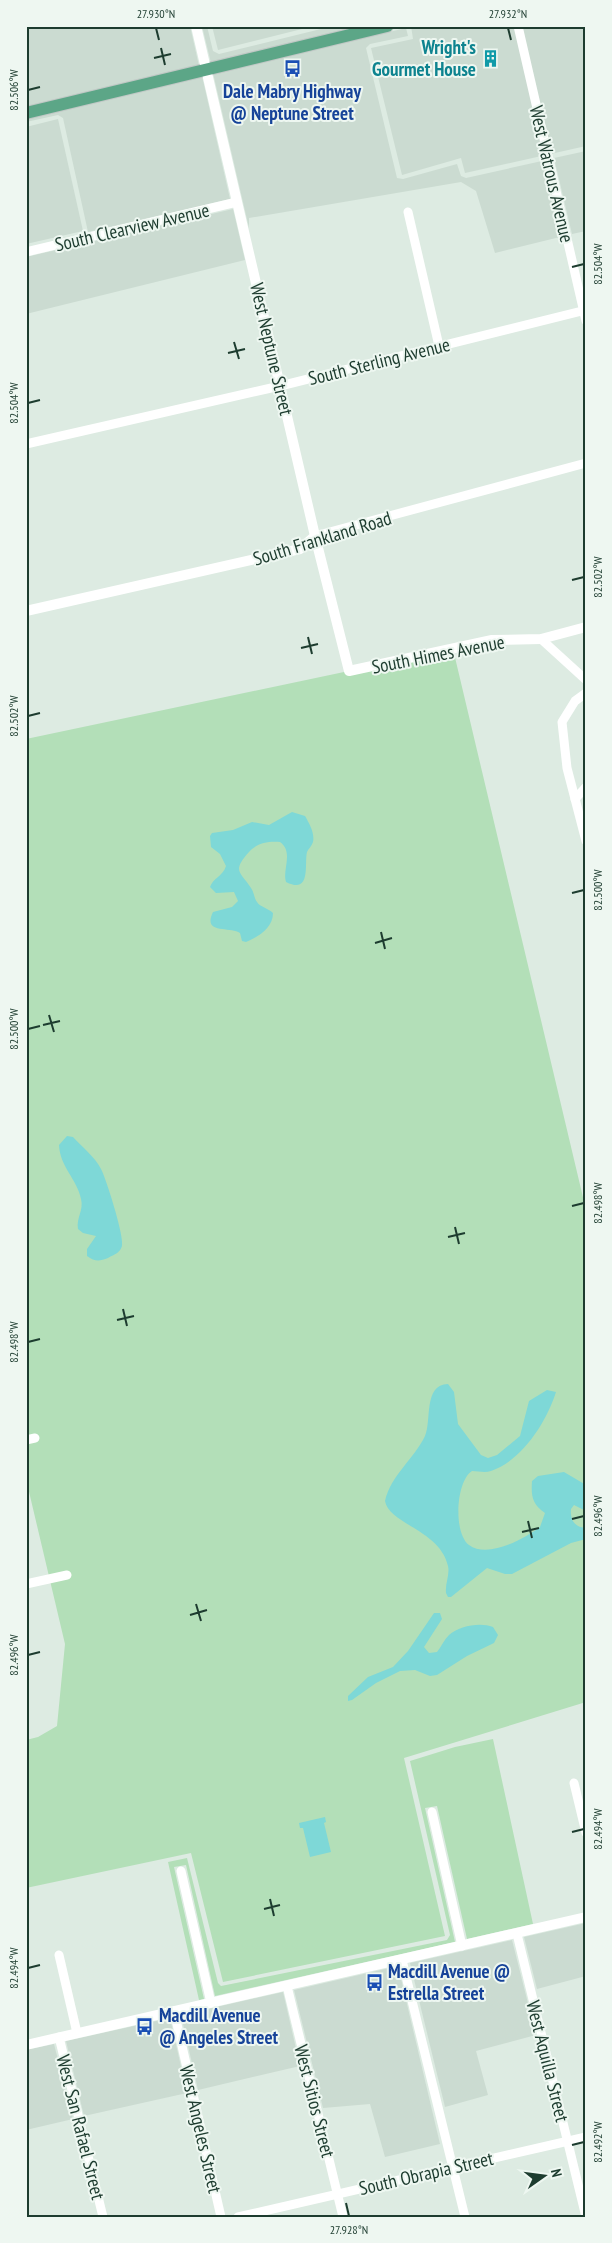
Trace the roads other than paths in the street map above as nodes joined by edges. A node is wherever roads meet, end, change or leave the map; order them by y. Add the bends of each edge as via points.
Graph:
1 (196, 26) edge
2 (387, 26) edge
3 (518, 26) edge
4 (206, 70) junction
5 (26, 113) edge
6 (238, 202) junction
7 (408, 212) dead end
8 (26, 252) edge
9 (584, 310) edge
10 (586, 321) edge
11 (439, 346) junction
12 (280, 386) junction
13 (26, 444) edge
14 (586, 463) edge
15 (315, 536) junction
16 (26, 611) edge
17 (586, 628) edge
18 (540, 639) junction
19 (350, 672) joint
20 (586, 680) edge
21 (586, 693) edge
22 (586, 787) edge
23 (575, 799) junction
24 (586, 841) edge
25 (67, 1575) dead end
26 (26, 1584) edge
27 (574, 1783) dead end
28 (432, 1812) dead end
29 (586, 1834) edge
30 (181, 1871) dead end
31 (586, 1917) edge
32 (517, 1934) junction
33 (462, 1946) junction
34 (59, 1956) dead end
35 (402, 1960) junction
36 (287, 1986) junction
37 (211, 2003) junction
38 (174, 2011) junction
39 (77, 2033) junction
40 (59, 2037) junction
41 (26, 2045) edge
42 (586, 2137) edge
43 (567, 2141) junction
44 (454, 2166) junction
45 (337, 2194) junction
46 (103, 2217) edge
47 (221, 2217) edge
48 (238, 2217) edge
49 (343, 2217) edge
50 (465, 2217) edge
51 (586, 2217) edge

1 - 4 street, West Neptune Street
2 - 4 main road
3 - 9 street, West Watrous Avenue
4 - 5 main road
4 - 6 street, West Neptune Street
6 - 8 street, South Clearview Avenue
6 - 12 street, West Neptune Street
7 - 11 street
9 - 10 street, West Watrous Avenue
9 - 11 street, South Sterling Avenue
11 - 12 street, South Sterling Avenue
12 - 13 street, South Sterling Avenue
12 - 15 street, West Neptune Street
14 - 15 street, South Frankland Road
15 - 16 street, South Frankland Road via 300,549
15 - 19 street, West Neptune Street
17 - 18 street, South Himes Avenue
18 - 19 street, South Himes Avenue via 492,640
18 - 20 street
21 - 23 street via 575,701 562,722 567,768
22 - 23 street
23 - 24 street
25 - 26 street
27 - 29 street
28 - 33 street
30 - 37 street
31 - 32 street
32 - 33 street
32 - 43 street, West Aquilla Street
33 - 35 street
34 - 39 street, West San Rafael Street
35 - 36 street
35 - 44 street
36 - 37 street
36 - 45 street, West Sitios Street
37 - 38 street
38 - 39 street
38 - 47 street, West Angeles Street
39 - 40 street
40 - 41 street
40 - 46 street, West San Rafael Street
42 - 43 street, South Obrapia Street
43 - 44 street, South Obrapia Street
43 - 51 street, West Aquilla Street
44 - 45 street, South Obrapia Street
44 - 50 street
45 - 48 street, South Obrapia Street
45 - 49 street, West Sitios Street

